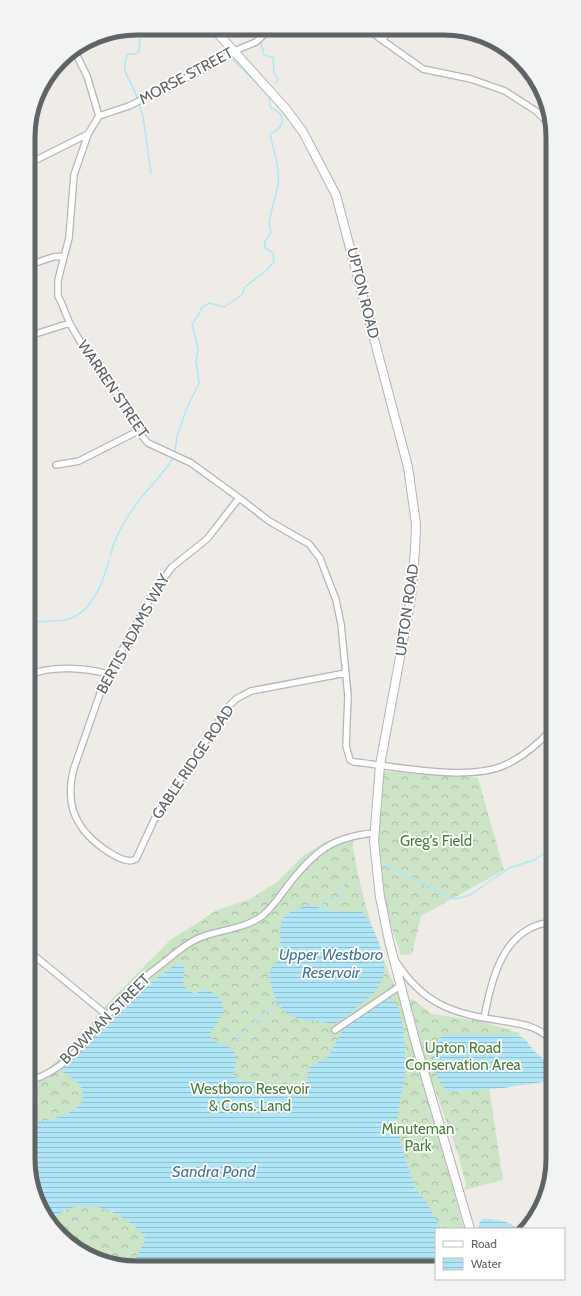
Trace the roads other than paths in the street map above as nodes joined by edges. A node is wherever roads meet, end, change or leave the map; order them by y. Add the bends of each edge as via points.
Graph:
1 (219, 35) edge
2 (264, 35) edge
3 (376, 35) edge
4 (386, 35) edge
5 (382, 40) junction
6 (234, 51) junction
7 (76, 55) edge
8 (99, 116) junction
9 (544, 119) edge
10 (88, 134) junction
11 (35, 160) edge
12 (64, 256) junction
13 (35, 262) edge
14 (70, 323) junction
15 (35, 334) edge
16 (138, 431) junction
17 (56, 465) dead end
18 (239, 498) junction
19 (35, 673) edge
20 (346, 673) junction
21 (108, 674) junction
22 (546, 734) edge
23 (380, 765) junction
24 (374, 833) junction
25 (131, 861) joint
26 (546, 923) edge
27 (35, 956) edge
28 (393, 958) junction
29 (400, 986) junction
30 (108, 1016) junction
31 (484, 1018) junction
32 (335, 1030) dead end
33 (546, 1035) edge
34 (35, 1079) edge
35 (470, 1228) edge

1 - 6 main road, UPTON ROAD
2 - 6 street, MORSE STREET via 256,42
3 - 5 street
4 - 5 street
5 - 9 street via 423,69 471,79 505,91
6 - 8 street, MORSE STREET via 138,102
6 - 23 main road, UPTON ROAD via 303,132 336,195 408,467 416,524 411,598
7 - 8 street via 87,76
8 - 10 street, WARREN STREET
10 - 11 street
10 - 12 street, WARREN STREET via 74,175 69,238
12 - 13 street
12 - 14 street, WARREN STREET via 58,296
14 - 15 street
14 - 16 street, WARREN STREET
16 - 17 street via 79,461
16 - 18 street, WARREN STREET via 148,442 191,463
18 - 20 street, WARREN STREET via 269,522 309,544 320,558 339,611
18 - 21 street, BERTIS ADAMS WAY via 207,539 172,567 155,590
19 - 21 street via 75,670
20 - 23 street, WARREN STREET via 347,755 354,762
20 - 25 street, GABLE RIDGE ROAD via 251,691 236,699 228,707 155,818 136,859
21 - 25 street, BERTIS ADAMS WAY via 74,768 71,801 87,835 124,861
22 - 23 street, WARREN STREET via 521,757 504,766 482,772 451,773
23 - 24 main road, UPTON ROAD
24 - 28 main road, UPTON ROAD via 380,897
24 - 30 street, BOWMAN STREET via 349,836 321,850 298,873 277,902 260,917 189,943 135,986
26 - 31 street via 527,930 510,945 499,964
27 - 30 street
28 - 29 main road, UPTON ROAD
28 - 31 street via 412,984 429,999 449,1010
29 - 32 street
29 - 35 main road, UPTON ROAD
30 - 34 street, BOWMAN STREET via 58,1067
31 - 33 street via 538,1028

